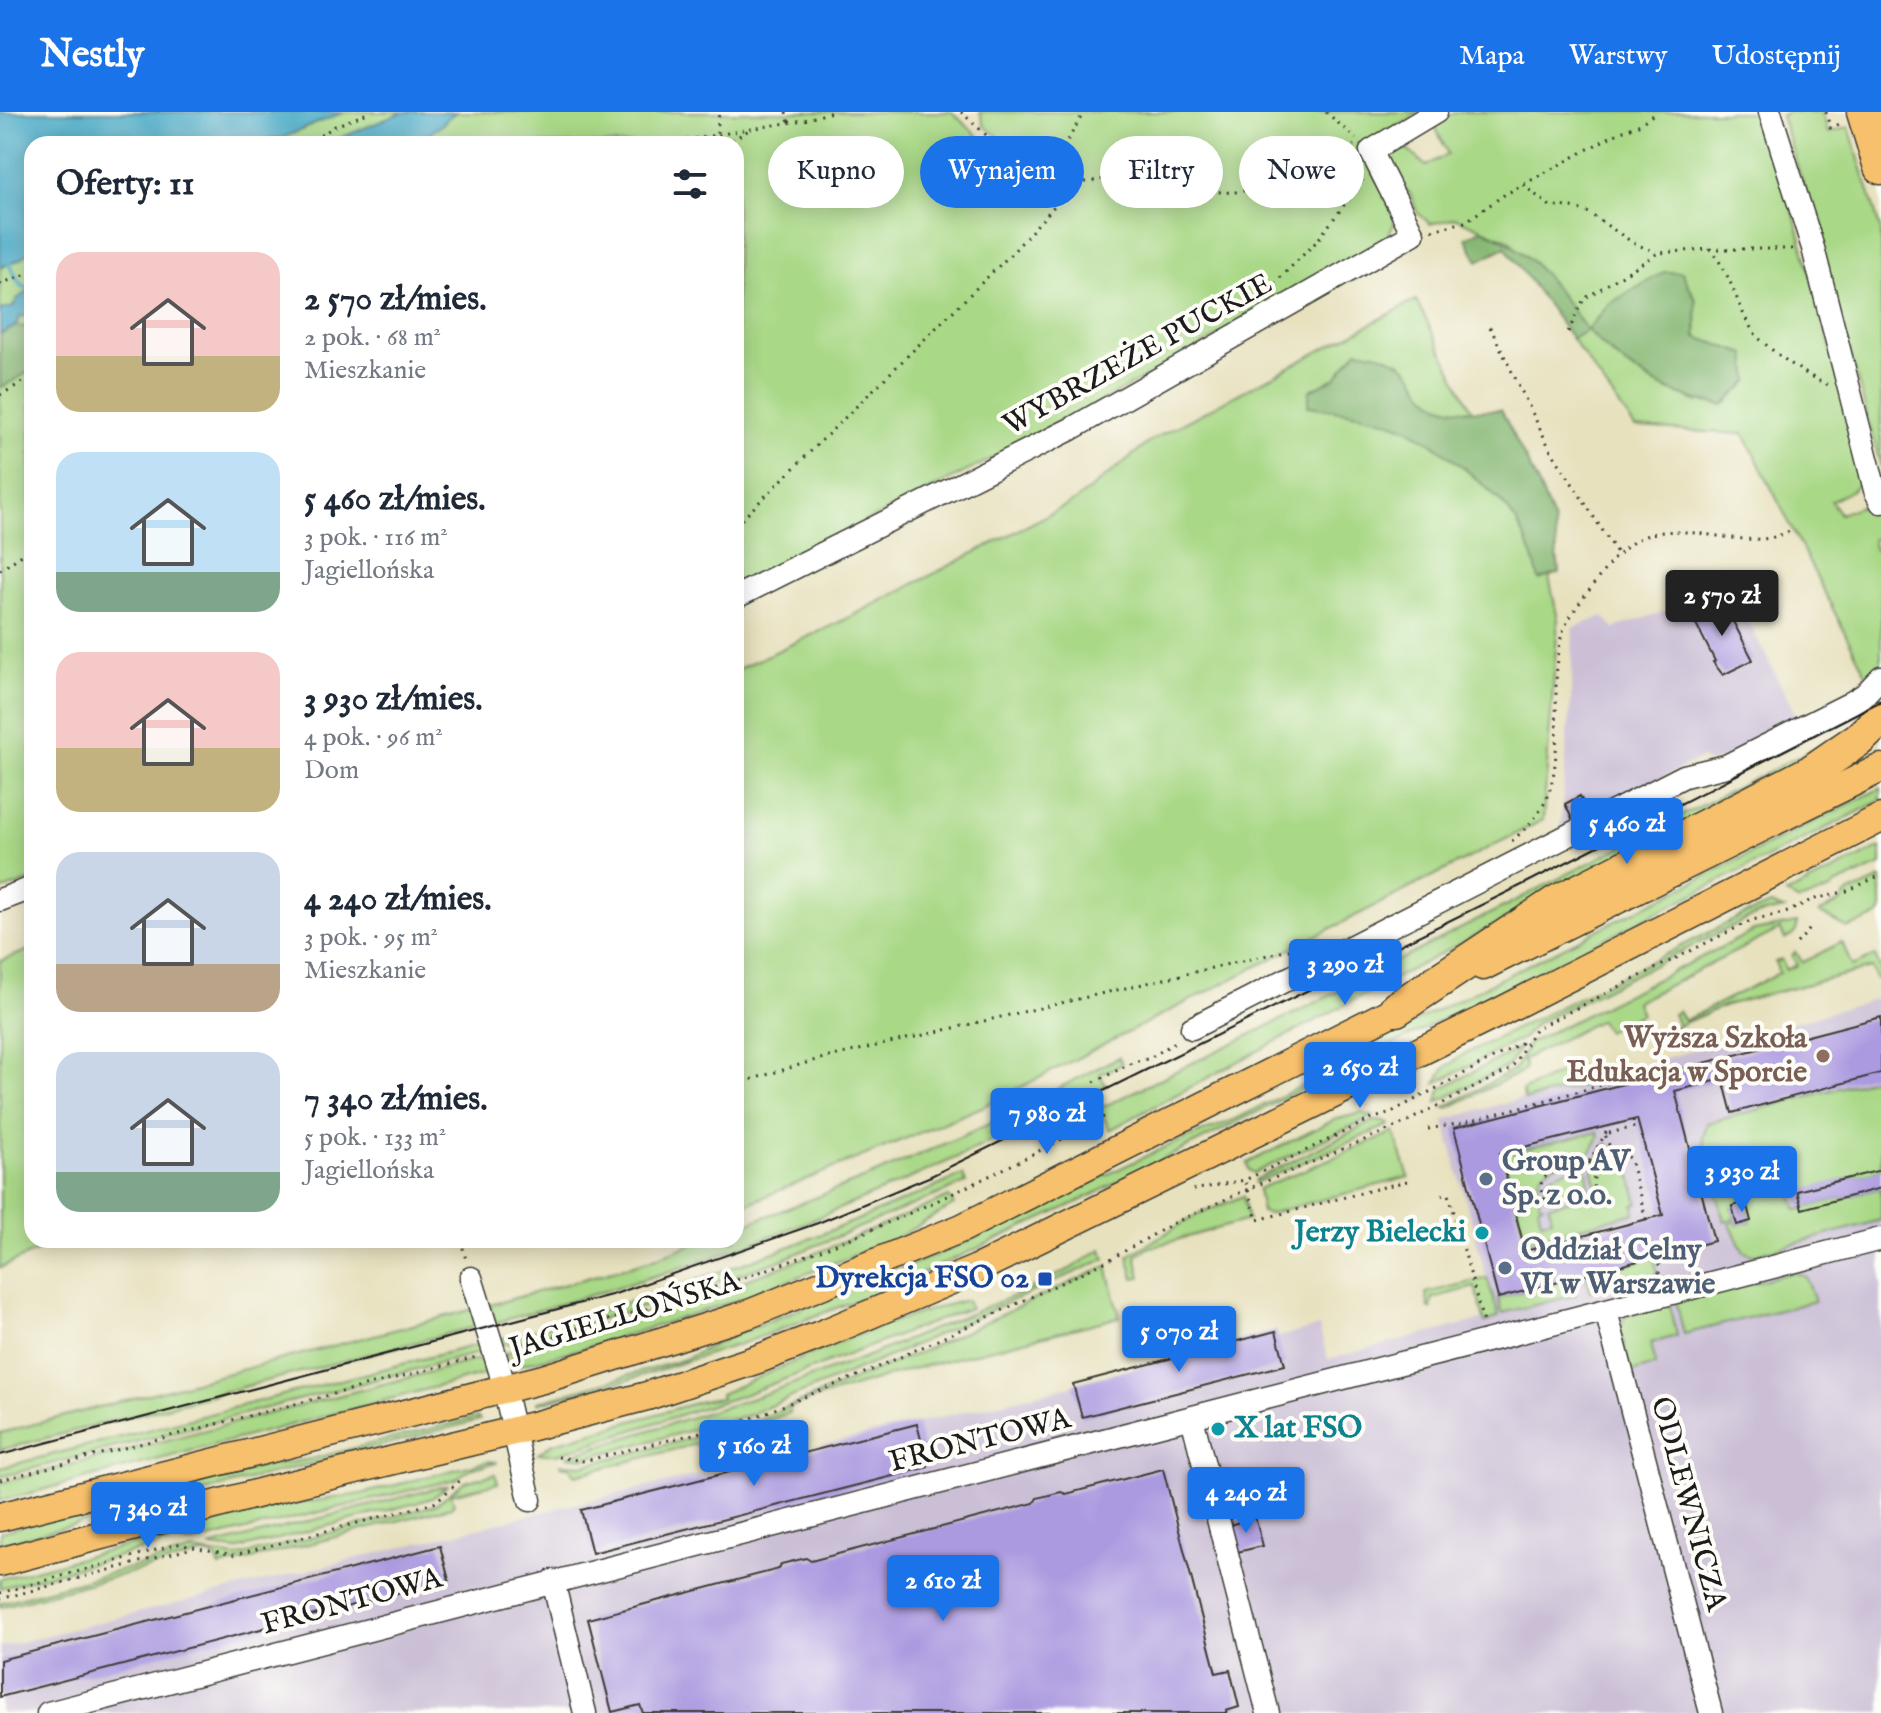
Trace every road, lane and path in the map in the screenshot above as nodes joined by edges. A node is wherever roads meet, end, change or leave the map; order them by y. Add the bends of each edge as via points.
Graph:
1 (370, 112) edge
2 (719, 112) edge
3 (786, 112) edge
4 (832, 112) edge
5 (961, 112) edge
6 (1084, 112) edge
7 (1326, 112) edge
8 (1436, 112) edge
9 (1657, 112) edge
10 (1770, 112) edge
11 (1826, 112) edge
12 (1841, 112) edge
13 (1864, 112) edge
14 (789, 123) junction
15 (754, 128) junction
16 (717, 133) junction
17 (319, 136) edge
18 (702, 136) edge
19 (740, 136) edge
20 (987, 136) edge
21 (1070, 136) edge
22 (1377, 161) junction
23 (1881, 167) edge
24 (1084, 183) edge
25 (1523, 185) junction
26 (1052, 208) edge
27 (1413, 234) junction
28 (1813, 248) junction
29 (1709, 249) junction
30 (1658, 253) junction
31 (24, 275) edge
32 (0, 284) edge
33 (1261, 298) dead end
34 (1490, 327) dead end
35 (1568, 332) dead end
36 (24, 382) edge
37 (1851, 392) junction
38 (0, 395) edge
39 (1881, 502) edge
40 (744, 517) edge
41 (1794, 528) dead end
42 (24, 554) edge
43 (1619, 556) junction
44 (0, 570) edge
45 (744, 593) edge
46 (1881, 677) edge
47 (1881, 718) edge
48 (1881, 768) edge
49 (1881, 818) edge
50 (1512, 840) dead end
51 (1881, 875) edge
52 (24, 891) edge
53 (0, 900) edge
54 (1810, 929) dead end
55 (1797, 943) dead end
56 (1304, 947) dead end
57 (1396, 1009) junction
58 (1192, 1028) joint
59 (1528, 1039) junction
60 (744, 1082) edge
61 (1094, 1082) dead end
62 (1624, 1084) dead end
63 (1109, 1114) dead end
64 (1633, 1120) dead end
65 (1608, 1126) dead end
66 (1428, 1129) dead end
67 (1605, 1134) junction
68 (1589, 1162) junction
69 (1245, 1180) junction
70 (1407, 1181) dead end
71 (1248, 1189) junction
72 (1185, 1191) dead end
73 (1442, 1195) dead end
74 (1646, 1219) dead end
75 (1881, 1239) edge
76 (471, 1278) dead end
77 (1606, 1311) junction
78 (1488, 1341) junction
79 (494, 1352) junction
80 (504, 1389) junction
81 (1192, 1418) junction
82 (514, 1431) junction
83 (558, 1457) dead end
84 (462, 1479) dead end
85 (0, 1480) edge
86 (530, 1500) dead end
87 (0, 1517) edge
88 (192, 1548) junction
89 (0, 1562) edge
90 (553, 1581) junction
91 (0, 1593) edge
92 (0, 1599) edge
93 (48, 1713) edge
94 (585, 1713) edge
95 (1268, 1713) edge
96 (1711, 1713) edge

1 - 17 path
2 - 16 path
3 - 14 path
4 - 14 path
5 - 20 path
6 - 21 path
7 - 24 path via 1359,142 1270,184 1226,193 1147,176
8 - 22 lane via 1371,151
9 - 25 path
10 - 28 lane
11 - 12 path via 1830,128 1844,122
13 - 23 highway
14 - 15 path
15 - 16 path
15 - 19 path
16 - 18 path
22 - 27 lane
22 - 33 path via 1317,241
25 - 27 path via 1465,222
25 - 30 path via 1550,206 1587,212
26 - 40 path
27 - 45 lane, WYBRZEŻE PUCKIE via 1071,429
28 - 29 path
28 - 37 lane
29 - 30 path
29 - 37 path via 1722,261 1754,333 1821,383
30 - 35 path via 1584,299
31 - 32 path
34 - 43 path via 1550,449
36 - 38 path
37 - 39 lane
41 - 43 path via 1764,540 1656,533 1635,541
42 - 44 path
43 - 50 path via 1563,631 1551,787 1543,807
46 - 58 lane via 1849,704 1726,766 1684,776
47 - 57 highway via 1810,773 1556,903
48 - 57 main road, JAGIELLOŃSKA
49 - 82 main road via 977,1269 761,1358 647,1396
51 - 59 path via 1788,912 1752,920 1535,1029
52 - 53 lane
54 - 55 path
56 - 60 path via 816,1060
57 - 80 main road, JAGIELLOŃSKA via 962,1228 749,1314
58 - 61 path via 1155,1056
59 - 69 path via 1388,1114
59 - 71 path via 1511,1069 1400,1125
62 - 66 path via 1624,1079
63 - 79 path via 986,1178 774,1267
64 - 67 path via 1635,1127
65 - 67 path
67 - 68 path
67 - 74 path via 1609,1145 1630,1158
68 - 68 path via 1549,1172 1542,1181 1545,1200 1593,1191
69 - 71 path
69 - 72 path
70 - 71 path via 1257,1220
71 - 83 path via 1012,1306 742,1422 584,1461
73 - 78 path via 1449,1194
75 - 77 lane, FRONTOWA
76 - 79 lane
77 - 78 lane, FRONTOWA
77 - 96 lane, ODLEWNICZA
78 - 81 lane, FRONTOWA
79 - 80 lane
79 - 85 path
80 - 82 lane
80 - 87 main road, JAGIELLOŃSKA
81 - 90 lane, FRONTOWA
81 - 95 lane
82 - 86 lane
82 - 89 main road
84 - 88 path via 434,1503 234,1555
88 - 91 path via 178,1544
88 - 92 path
90 - 93 lane, FRONTOWA
90 - 94 lane

